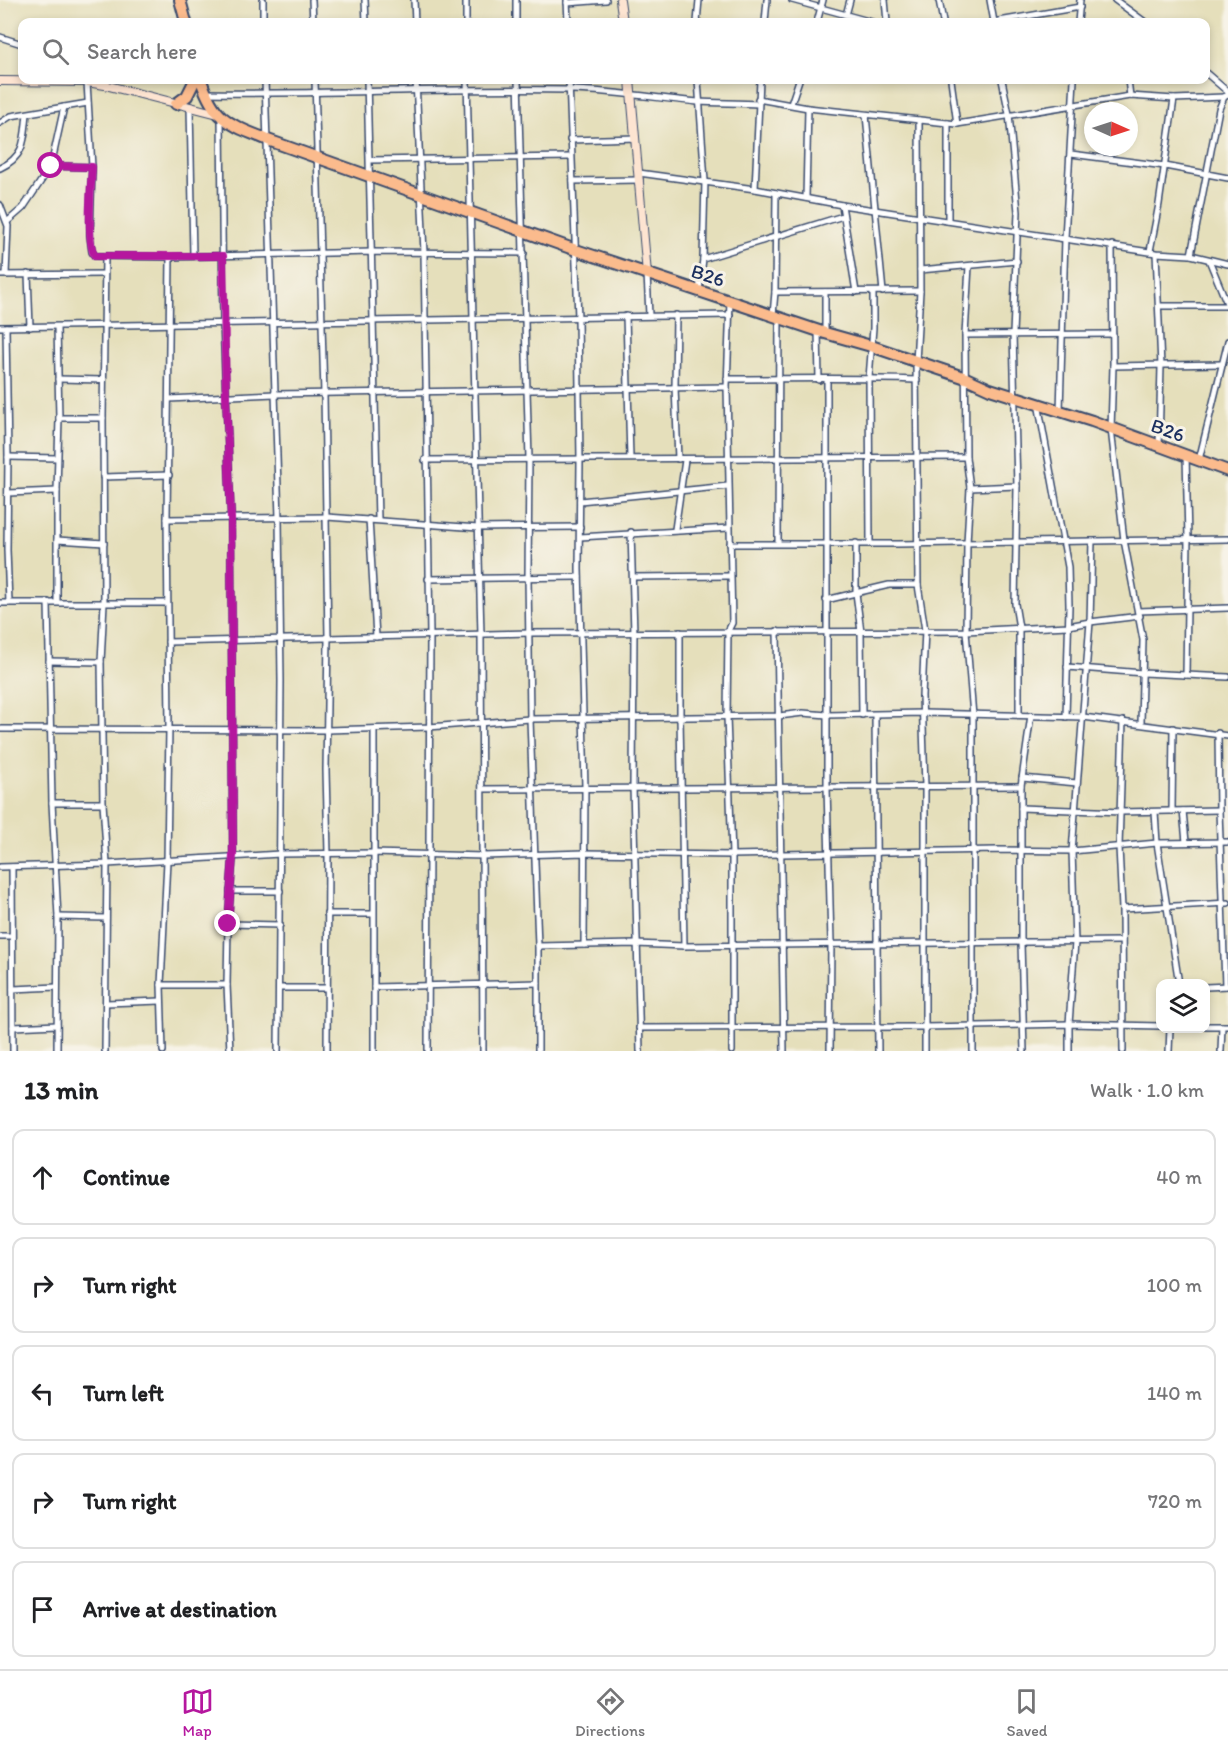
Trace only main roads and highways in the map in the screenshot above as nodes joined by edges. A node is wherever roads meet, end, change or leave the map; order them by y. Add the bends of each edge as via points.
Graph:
1 (180, 0) edge
2 (185, 18) edge
3 (193, 84) edge
4 (203, 84) edge
5 (176, 104) road end
6 (1228, 471) edge

1 - 2 highway
3 - 5 highway via 187,96
4 - 6 highway, B26 via 219,116 268,140 576,250 966,378

